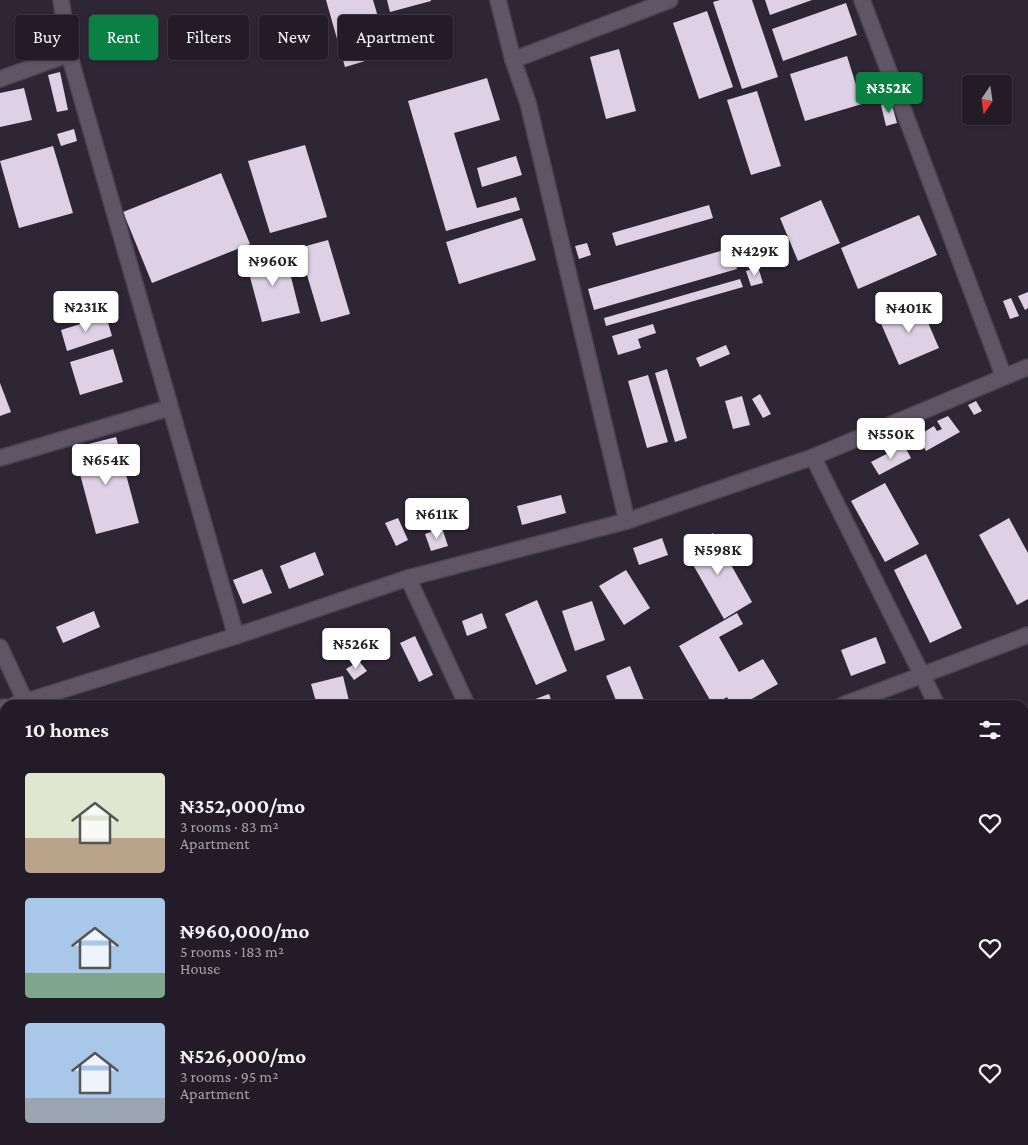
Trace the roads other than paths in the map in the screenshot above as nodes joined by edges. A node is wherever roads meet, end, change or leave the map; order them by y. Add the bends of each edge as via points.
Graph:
1 (61, 0) edge
2 (498, 0) edge
3 (670, 0) edge
4 (862, 0) edge
5 (63, 15) edge
6 (52, 60) edge
7 (71, 60) edge
8 (513, 60) junction
9 (0, 79) edge
10 (1028, 367) edge
11 (1004, 378) junction
12 (169, 408) junction
13 (813, 456) junction
14 (0, 458) edge
15 (627, 520) junction
16 (408, 578) junction
17 (1028, 635) edge
18 (236, 636) junction
19 (0, 647) edge
20 (922, 675) junction
21 (20, 700) edge
22 (35, 700) edge
23 (465, 700) edge
24 (856, 700) edge
25 (934, 700) edge

1 - 5 street
2 - 8 street
3 - 8 street
4 - 11 street
6 - 9 street
7 - 12 street
8 - 15 street via 528,103
10 - 11 street
11 - 13 street
12 - 14 street
12 - 18 street
13 - 15 street
13 - 20 street
15 - 16 street
16 - 18 street
16 - 23 street
17 - 20 street
18 - 22 street
19 - 21 street
20 - 24 street
20 - 25 street

